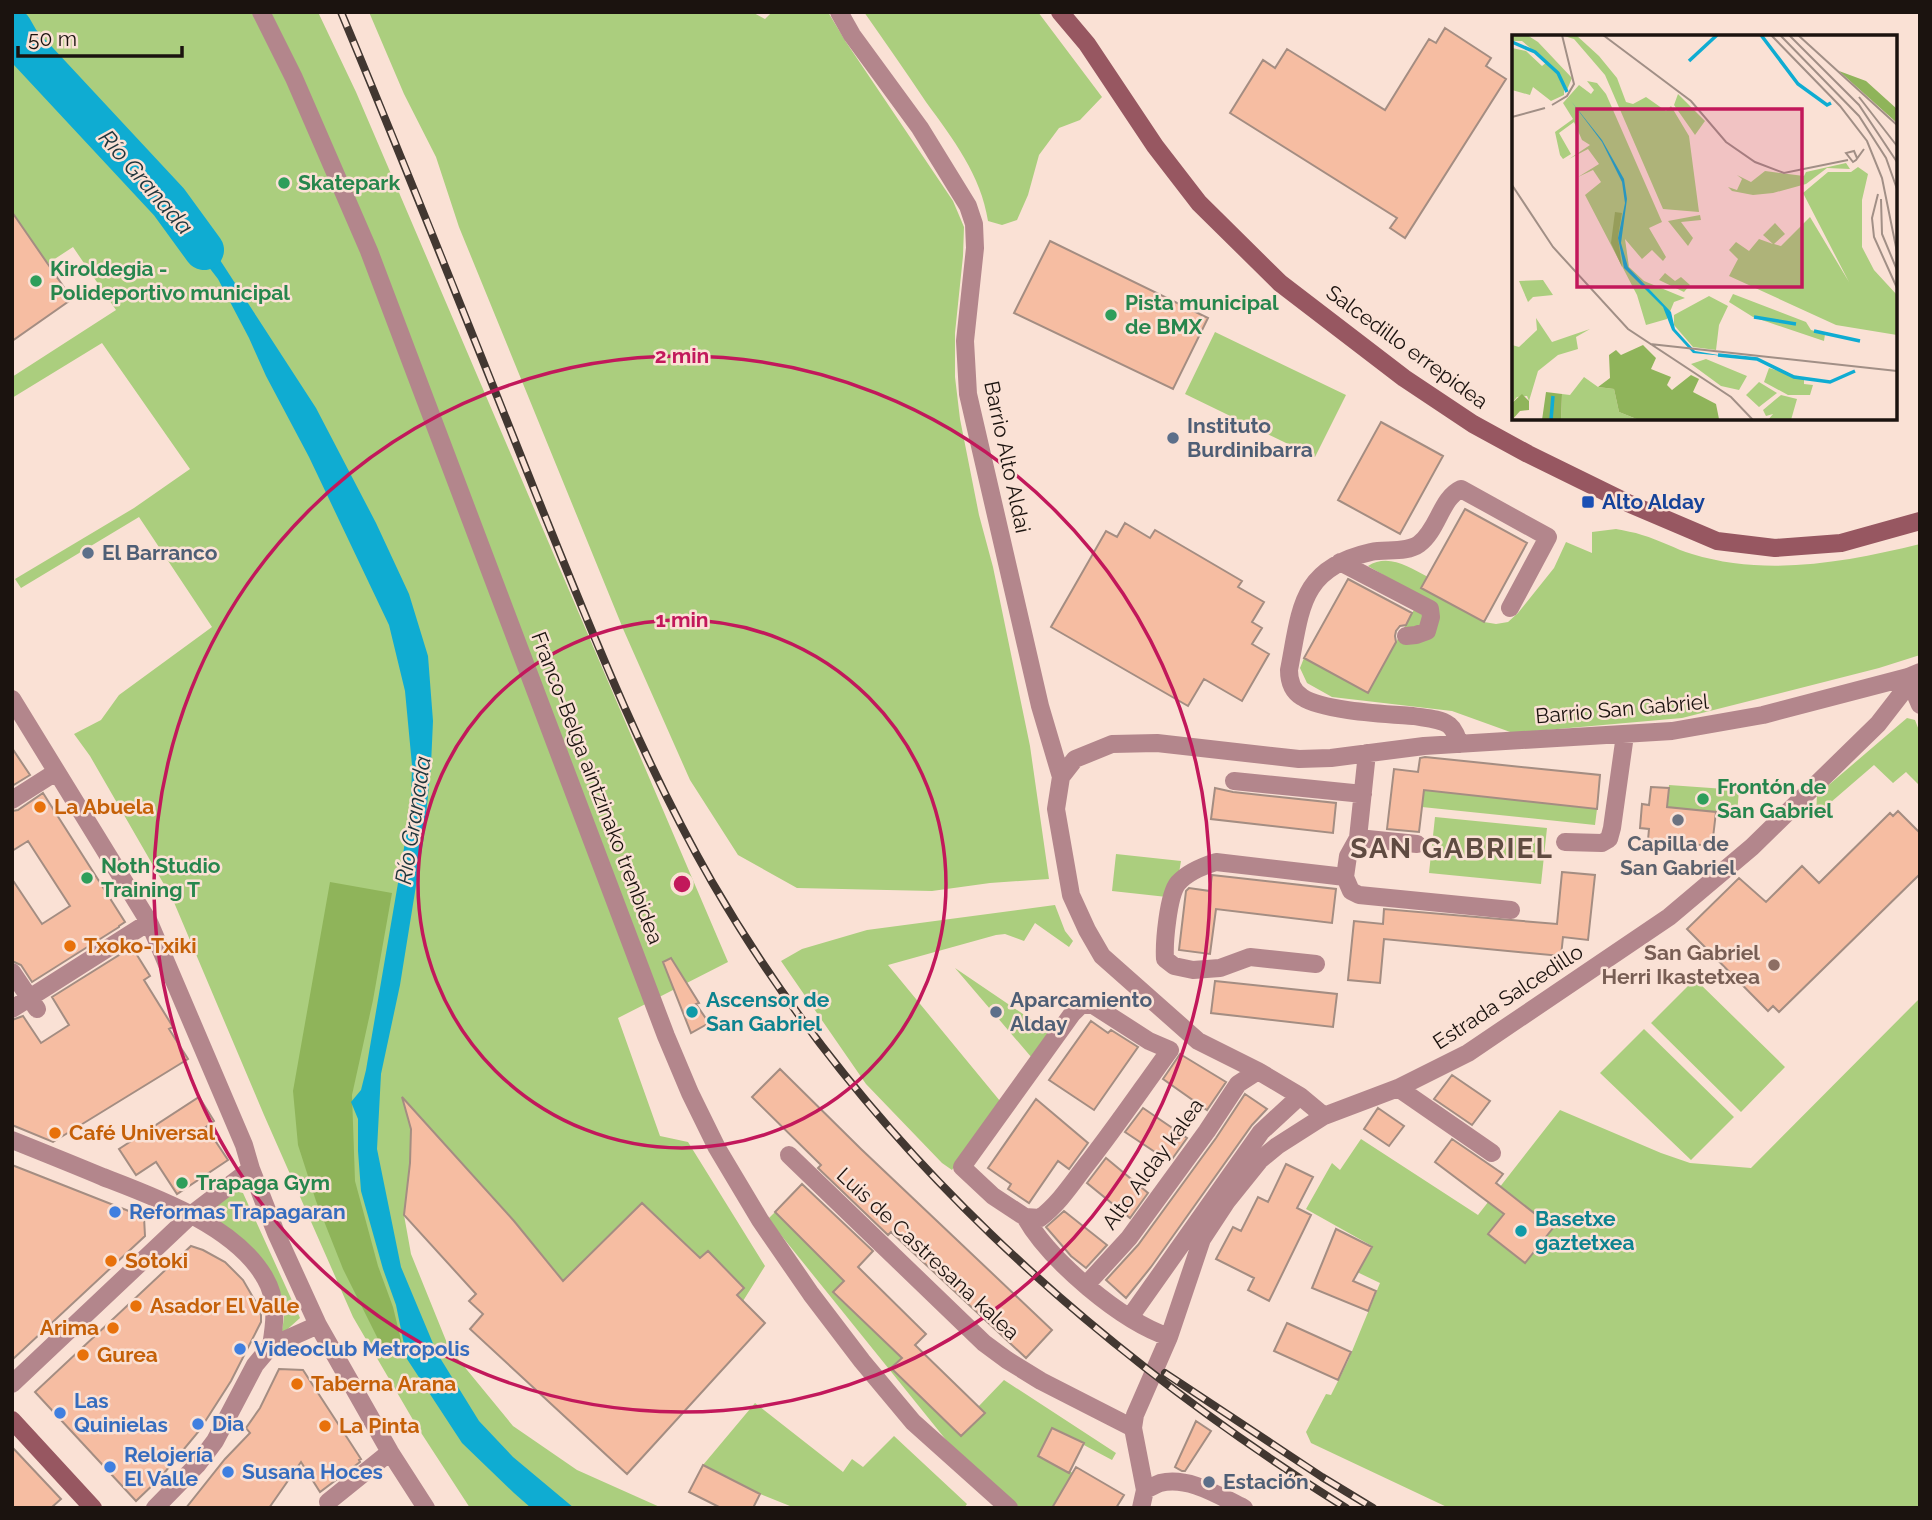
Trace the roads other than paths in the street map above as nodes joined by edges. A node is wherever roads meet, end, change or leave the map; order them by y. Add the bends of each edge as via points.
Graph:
1 (261, 12) edge
2 (839, 12) edge
3 (1060, 12) edge
4 (1920, 521) edge
5 (1340, 562) junction
6 (1510, 608) dead end
7 (1406, 636) dead end
8 (1914, 674) edge
9 (12, 699) edge
10 (1920, 705) edge
11 (1625, 735) junction
12 (1459, 744) junction
13 (1367, 753) junction
14 (56, 772) junction
15 (1061, 776) junction
16 (1234, 780) dead end
17 (1363, 794) junction
18 (12, 800) edge
19 (1358, 838) junction
20 (1565, 842) dead end
21 (1417, 844) dead end
22 (1345, 877) junction
23 (1511, 910) dead end
24 (149, 922) junction
25 (1316, 964) dead end
26 (12, 972) edge
27 (33, 1004) junction
28 (12, 1009) edge
29 (1198, 1041) junction
30 (1170, 1050) junction
31 (1258, 1071) junction
32 (1398, 1088) junction
33 (1300, 1096) junction
34 (1324, 1116) junction
35 (12, 1140) edge
36 (1492, 1153) dead end
37 (789, 1155) dead end
38 (251, 1169) junction
39 (191, 1215) junction
40 (1025, 1217) junction
41 (1086, 1285) junction
42 (1135, 1310) dead end
43 (318, 1325) junction
44 (1169, 1337) junction
45 (271, 1346) junction
46 (12, 1384) edge
47 (12, 1420) edge
48 (1133, 1428) junction
49 (390, 1452) junction
50 (1140, 1498) edge
51 (328, 1502) dead end
52 (93, 1508) edge
53 (155, 1508) edge
54 (426, 1508) edge
55 (1009, 1508) edge
56 (1244, 1508) edge

1 - 55 street, Franco-Belga aintzinako trenbidea via 369,251 690,1093 760,1220 862,1361 913,1422
2 - 15 street, Barrio Alto Aldai via 920,128 968,206 974,224 965,341 968,394 1040,706
3 - 4 street, Salcedillo errepidea via 1199,204 1280,283 1473,424 1630,504 1717,541 1775,548 1841,543
5 - 6 street via 1419,545 1454,492 1461,489 1548,537
5 - 7 street via 1430,609 1427,631
5 - 12 street via 1314,582 1304,602 1289,670 1293,689 1309,701 1337,708 1431,718 1448,724
8 - 10 street
8 - 11 street, Barrio San Gabriel via 1763,715
8 - 32 street, Estrada Salcedillo via 1878,724 1752,847 1669,917 1486,1041
9 - 14 street
11 - 12 street, Barrio San Gabriel
11 - 20 street via 1609,839 1602,843
12 - 13 street, Barrio San Gabriel
13 - 15 street, Barrio San Gabriel via 1299,759 1168,744 1112,744 1075,759
13 - 17 street
14 - 18 street
14 - 24 street
15 - 29 street via 1056,810 1065,864 1071,895 1087,930 1102,956
16 - 17 street
17 - 19 street
19 - 21 street
19 - 22 street via 1348,856
22 - 23 street via 1350,891 1359,895
22 - 25 street via 1216,862 1176,885 1164,944 1165,959 1174,965 1193,970 1220,968 1251,957
24 - 27 street
24 - 38 street
26 - 27 street
27 - 28 street
29 - 30 street
29 - 31 street
30 - 40 street via 1067,1192 1040,1218
30 - 40 street via 1093,1005 1081,1005 1072,1014 962,1167
31 - 33 street
31 - 41 street, Alto Alday kalea via 1238,1084 1129,1238
32 - 34 street, Estrada Salcedillo
32 - 36 street
33 - 34 street
33 - 42 street via 1261,1132
34 - 44 street, Estrada Salcedillo via 1260,1160 1227,1201 1202,1239
35 - 39 street
37 - 48 street, Luis de Castresana kalea via 984,1343 1041,1381
38 - 39 street
38 - 43 street
39 - 45 street via 228,1238 266,1279 275,1304
39 - 46 street
40 - 41 street via 1034,1233
41 - 44 street via 1123,1314
43 - 45 street
43 - 49 street
44 - 48 street, Estrada Salcedillo
45 - 53 street via 255,1365 215,1441
47 - 52 street
48 - 50 street
49 - 51 street
49 - 54 street
50 - 56 street via 1162,1483 1178,1482

